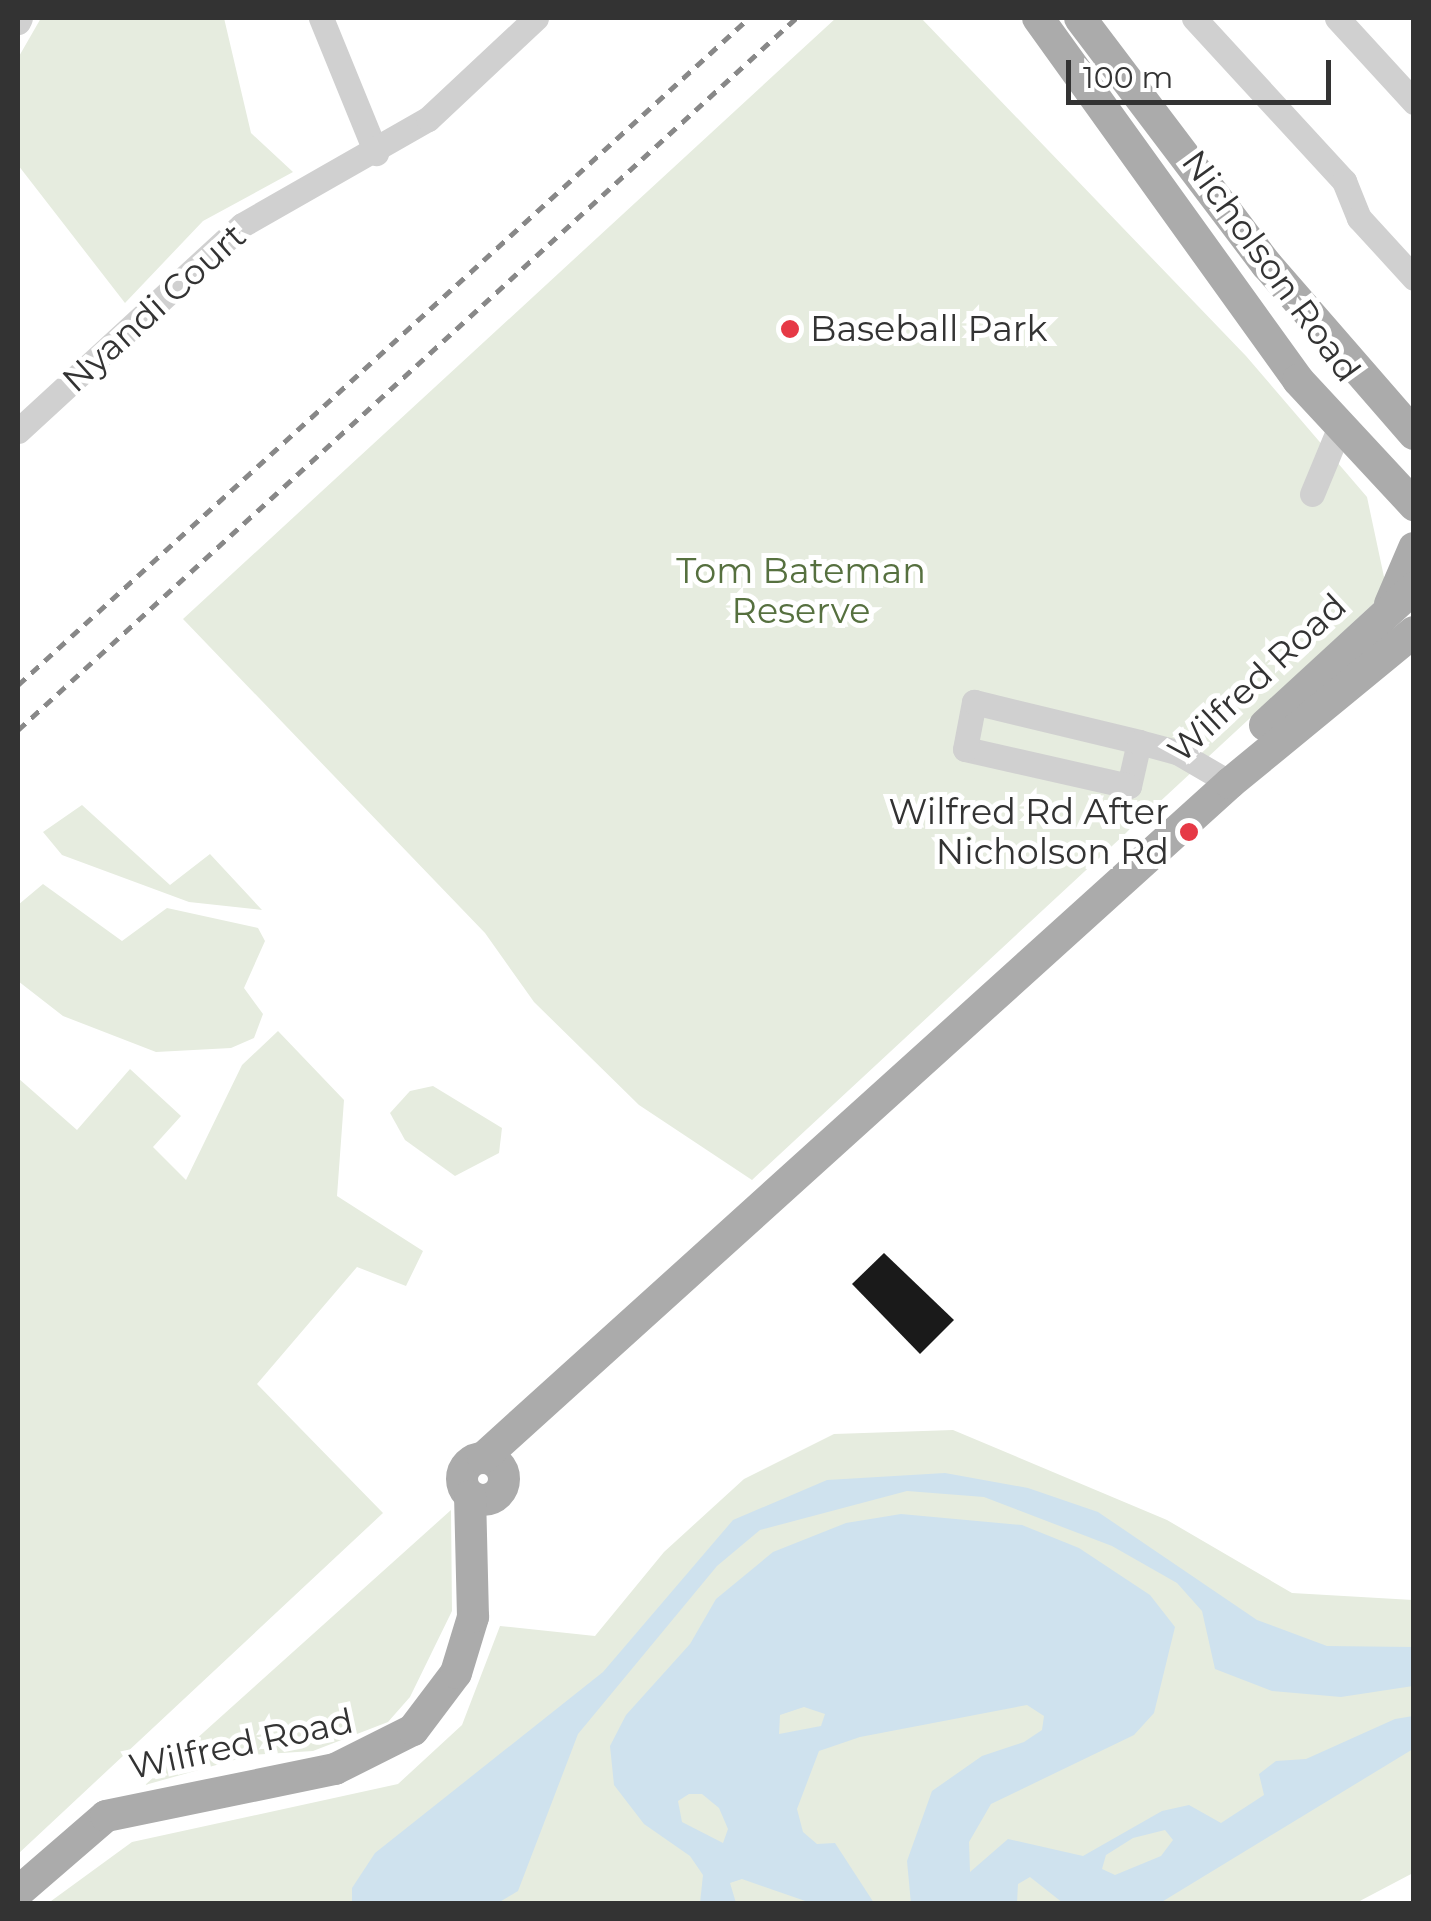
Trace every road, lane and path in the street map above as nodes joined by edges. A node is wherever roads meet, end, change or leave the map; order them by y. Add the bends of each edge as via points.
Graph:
1 (320, 18) edge
2 (536, 18) edge
3 (1038, 18) edge
4 (1080, 18) edge
5 (1194, 18) edge
6 (1337, 18) edge
7 (1413, 102) edge
8 (376, 153) junction
9 (1414, 278) edge
10 (1340, 424) junction
11 (1409, 425) edge
12 (18, 432) edge
13 (1312, 494) dead end
14 (1410, 506) edge
15 (1414, 548) edge
16 (1414, 588) edge
17 (1386, 612) junction
18 (1414, 632) edge
19 (1139, 742) junction
20 (1223, 777) junction
21 (18, 1892) edge

1 - 8 street
2 - 8 street, Nyandi Court via 428,118
3 - 10 main road, Nicholson Road via 1226,284
4 - 11 main road, Nicholson Road via 1267,266
5 - 9 street via 1344,182 1359,218
6 - 7 street
8 - 12 street, Nyandi Court via 242,225
10 - 13 street
10 - 14 main road, Nicholson Road
15 - 17 main road
16 - 17 main road, Wilfred Road
17 - 20 main road, Wilfred Road
18 - 20 main road, Wilfred Road
19 - 19 street via 974,702 965,749 1128,786
19 - 20 street
20 - 21 main road, Wilfred Road via 911,1078 856,1120 492,1464 502,1489 478,1498 473,1617 462,1657 441,1699 396,1745 336,1769 106,1816

